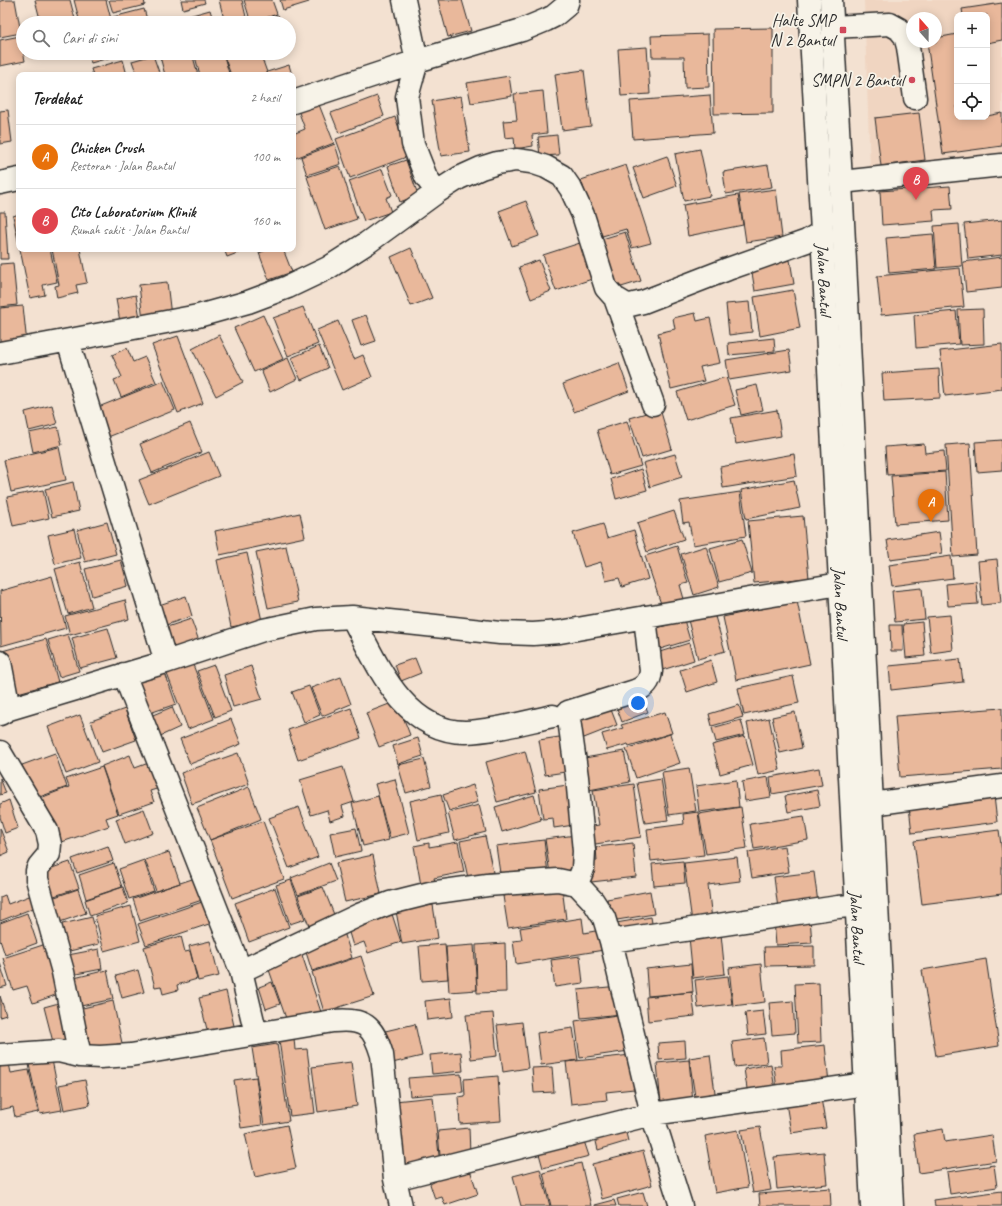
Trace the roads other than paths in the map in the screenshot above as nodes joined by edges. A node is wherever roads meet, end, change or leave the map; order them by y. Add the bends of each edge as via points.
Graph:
1 (404, 0) edge
2 (568, 0) edge
3 (810, 0) edge
4 (831, 0) edge
5 (833, 27) junction
6 (417, 61) junction
7 (915, 98) dead end
8 (296, 101) edge
9 (1002, 165) edge
10 (16, 180) edge
11 (841, 182) junction
12 (0, 183) edge
13 (437, 192) junction
14 (822, 232) junction
15 (615, 298) junction
16 (68, 342) junction
17 (0, 353) edge
18 (653, 404) dead end
19 (840, 584) junction
20 (352, 617) junction
21 (645, 617) junction
22 (0, 662) edge
23 (166, 662) junction
24 (124, 674) junction
25 (5, 711) edge
26 (553, 716) dead end
27 (0, 752) edge
28 (1002, 786) edge
29 (872, 804) junction
30 (577, 884) junction
31 (867, 905) junction
32 (611, 941) junction
33 (241, 971) junction
34 (256, 1034) junction
35 (0, 1055) edge
36 (80, 1056) junction
37 (866, 1084) junction
38 (652, 1114) junction
39 (395, 1179) junction
40 (401, 1206) edge
41 (681, 1206) edge
42 (872, 1206) edge
43 (892, 1206) edge

1 - 6 street
2 - 6 street via 560,11 536,25
3 - 14 street, Jalan Bantul
4 - 5 street, Jalan Bantul
5 - 7 street via 890,24 899,29 905,36 908,47
5 - 11 street, Jalan Bantul
6 - 8 street
6 - 13 street via 408,97 413,144 426,177
9 - 11 street
10 - 12 street
11 - 29 street, Jalan Bantul
13 - 15 street via 469,173 497,163 516,160 552,170 562,176 571,189 606,288
13 - 16 street via 361,247 328,268 288,287 248,302 198,316
14 - 15 street via 807,241 643,302 630,305
14 - 19 street, Jalan Bantul
15 - 18 street
16 - 17 street
16 - 23 street
19 - 21 street
19 - 31 street, Jalan Bantul
20 - 21 street via 500,633 533,634 560,632
20 - 23 street via 316,619 263,630
20 - 26 street via 387,682 404,703 424,720 438,727 465,732
21 - 30 street via 652,671 647,684 635,691 568,712 584,851 583,869
22 - 25 street
23 - 24 street
24 - 25 street
24 - 33 street
27 - 36 street via 47,831 49,854 39,866 37,879 63,972
28 - 29 street
29 - 31 street, Jalan Bantul
30 - 32 street via 604,918
30 - 33 street via 558,880 487,885 390,903
31 - 32 street via 838,907
31 - 37 street, Jalan Bantul
31 - 43 street, Jalan Bantul
32 - 38 street
33 - 34 street
34 - 36 street via 132,1055
34 - 39 street via 345,1020 358,1022 373,1033 382,1055
35 - 36 street via 59,1051
37 - 38 street
37 - 42 street, Jalan Bantul
38 - 39 street
38 - 41 street
39 - 40 street

